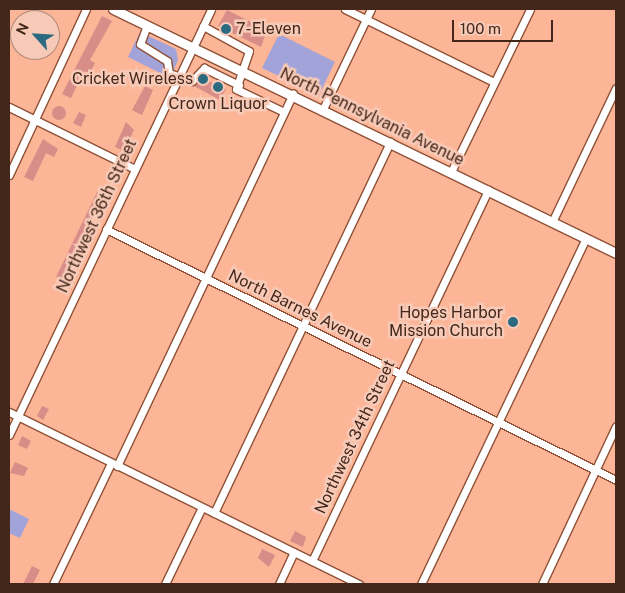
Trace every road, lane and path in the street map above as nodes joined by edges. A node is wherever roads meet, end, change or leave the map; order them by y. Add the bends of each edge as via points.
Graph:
1 (86, 9) edge
2 (113, 9) edge
3 (211, 9) edge
4 (346, 9) edge
5 (371, 9) edge
6 (530, 9) edge
7 (366, 19) junction
8 (147, 25) junction
9 (203, 26) junction
10 (193, 47) junction
11 (245, 72) junction
12 (178, 78) junction
13 (494, 82) junction
14 (239, 85) junction
15 (616, 88) edge
16 (293, 94) junction
17 (9, 107) edge
18 (322, 109) junction
19 (284, 112) junction
20 (35, 119) junction
21 (390, 142) junction
22 (135, 169) junction
23 (451, 172) junction
24 (9, 175) edge
25 (488, 190) junction
26 (552, 222) junction
27 (106, 229) junction
28 (586, 238) junction
29 (616, 253) edge
30 (206, 279) junction
31 (303, 326) junction
32 (400, 374) junction
33 (9, 412) edge
34 (17, 417) junction
35 (498, 422) junction
36 (616, 426) edge
37 (9, 435) edge
38 (114, 464) junction
39 (596, 470) junction
40 (616, 480) edge
41 (202, 507) junction
42 (214, 513) junction
43 (294, 552) junction
44 (312, 561) junction
45 (53, 584) edge
46 (166, 584) edge
47 (279, 584) edge
48 (359, 584) edge
49 (421, 584) edge
50 (542, 584) edge

1 - 20 street
2 - 8 main road, North Pennsylvania Avenue
3 - 9 street, Northwest 36th Street
4 - 7 street
5 - 7 street
6 - 13 street
7 - 13 street
7 - 18 street
8 - 10 main road, North Pennsylvania Avenue
8 - 12 street via 140,44 168,61 168,71
9 - 10 street, Northwest 36th Street
9 - 11 street via 249,51
10 - 11 main road, North Pennsylvania Avenue
10 - 12 street, Northwest 36th Street
11 - 14 street
11 - 16 main road, North Pennsylvania Avenue
12 - 14 street via 192,81 198,69 204,68
12 - 22 street, Northwest 36th Street
13 - 23 street
14 - 19 street via 236,89
15 - 26 street
16 - 18 main road, North Pennsylvania Avenue
16 - 19 street
17 - 20 street
18 - 21 main road, North Pennsylvania Avenue
19 - 30 street
20 - 22 street
20 - 24 street
21 - 23 main road, North Pennsylvania Avenue
21 - 31 street
22 - 27 street, Northwest 36th Street
23 - 25 main road, North Pennsylvania Avenue
25 - 26 main road, North Pennsylvania Avenue
25 - 32 street, Northwest 34th Street
26 - 28 main road, North Pennsylvania Avenue
27 - 30 street, North Barnes Avenue
27 - 34 street, Northwest 36th Street
28 - 29 main road, North Pennsylvania Avenue
28 - 35 street
30 - 31 street, North Barnes Avenue
30 - 38 street
31 - 32 street, North Barnes Avenue
31 - 42 street
32 - 35 street, North Barnes Avenue
32 - 44 street, Northwest 34th Street
33 - 34 street
34 - 37 street, Northwest 36th Street
34 - 38 street
35 - 39 street, North Barnes Avenue
35 - 49 street
36 - 39 street
38 - 41 street
38 - 45 street
39 - 40 street, North Barnes Avenue
39 - 50 street
41 - 42 street
41 - 46 street
42 - 43 street
43 - 44 street
43 - 47 street
44 - 48 street

